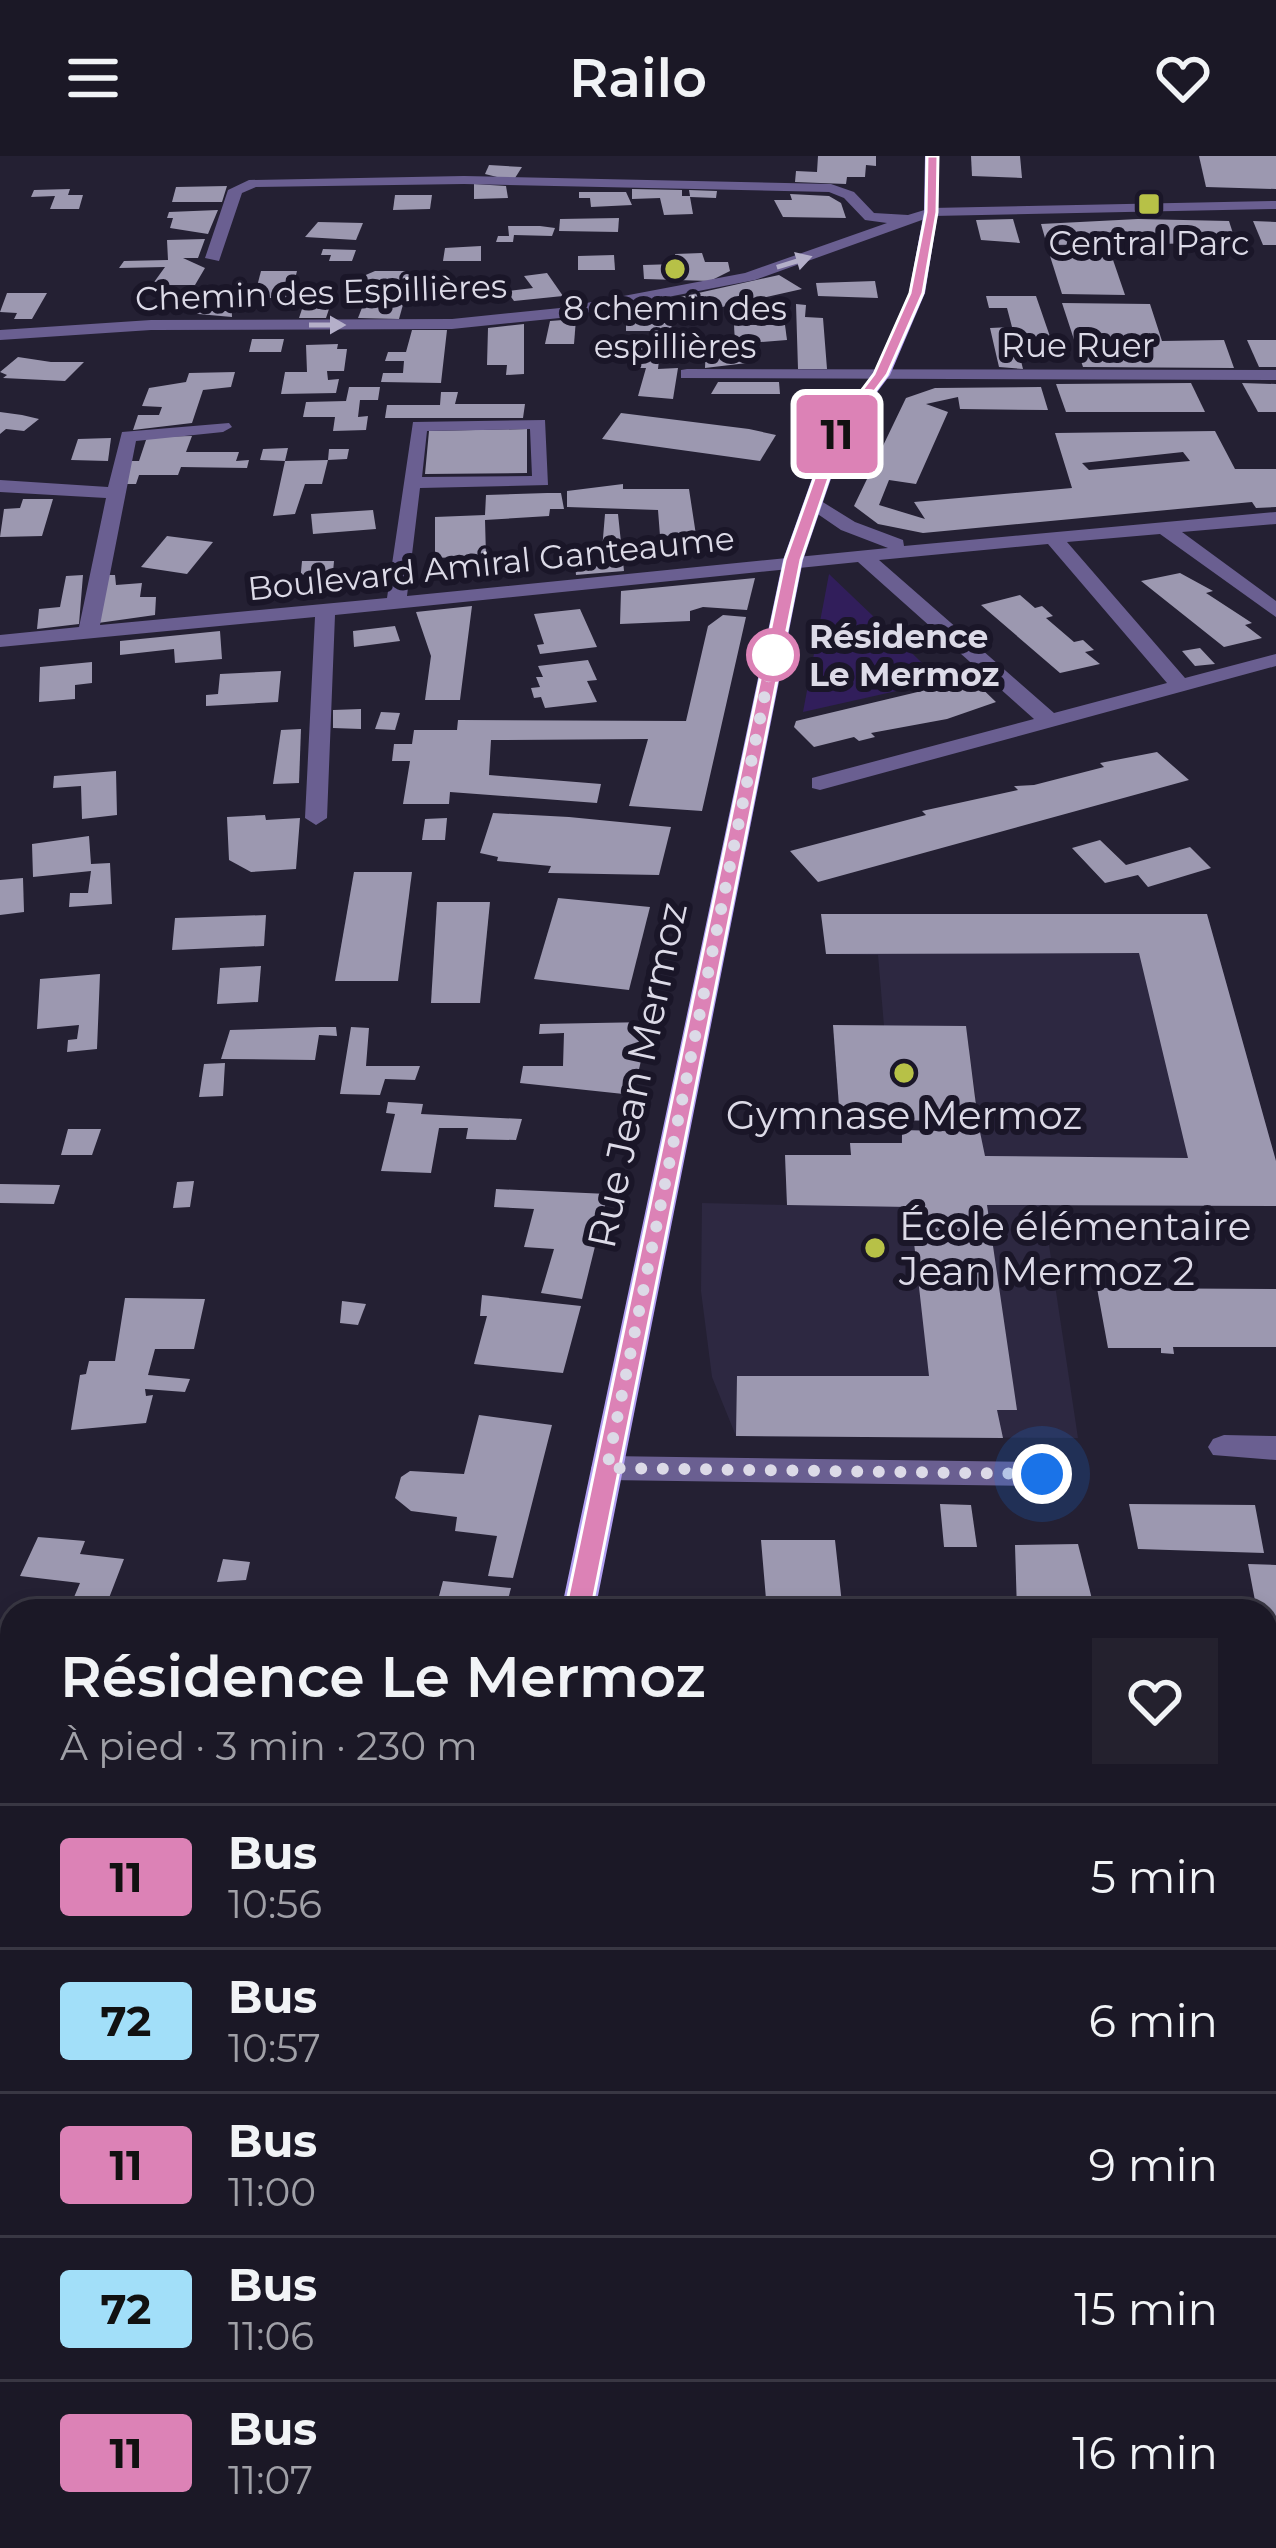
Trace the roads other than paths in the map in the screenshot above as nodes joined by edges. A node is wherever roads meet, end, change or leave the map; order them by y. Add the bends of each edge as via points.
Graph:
1 (932, 156) edge
2 (1276, 205) edge
3 (932, 212) junction
4 (906, 219) junction
5 (213, 258) dead end
6 (0, 335) edge
7 (687, 374) dead end
8 (880, 375) junction
9 (1276, 375) edge
10 (223, 427) dead end
11 (412, 483) junction
12 (0, 486) edge
13 (116, 493) junction
14 (813, 502) junction
15 (1276, 518) edge
16 (1163, 527) junction
17 (1052, 537) junction
18 (914, 549) junction
19 (859, 553) junction
20 (793, 560) junction
21 (396, 605) junction
22 (1276, 611) edge
23 (325, 612) junction
24 (88, 633) junction
25 (2, 645) edge
26 (1276, 660) edge
27 (1181, 686) junction
28 (1050, 721) junction
29 (820, 784) dead end
30 (316, 818) dead end
31 (1224, 1447) dead end
32 (1276, 1448) edge
33 (607, 1468) junction
34 (1042, 1474) dead end
35 (580, 1599) edge

1 - 3 main road, Rue Jean Mermoz
2 - 3 street, Chemin des Espillières
3 - 4 street, Chemin des Espillières
3 - 8 main road, Rue Jean Mermoz via 916,293
4 - 5 street via 870,217 831,188 254,183 235,190
6 -> 4 street, Chemin des Espillières via 151,325 452,324 617,306 749,277
7 - 8 street, Rue Ruer
8 - 9 street, Rue Ruer
8 - 14 main road, Rue Jean Mermoz via 838,431
10 - 13 street via 128,436
11 - 11 street via 419,426 538,424 541,481
11 - 21 street
12 - 13 street
13 - 24 street
14 - 18 street via 848,526
14 - 20 main road, Rue Jean Mermoz
15 - 16 street, Boulevard Amiral Ganteaume
16 - 17 street, Boulevard Amiral Ganteaume
16 - 22 street
17 - 18 street, Boulevard Amiral Ganteaume
17 - 27 street
18 - 19 street, Boulevard Amiral Ganteaume
19 - 20 street, Boulevard Amiral Ganteaume
19 - 28 street
20 - 21 street, Boulevard Amiral Ganteaume
20 - 33 main road, Rue Jean Mermoz
21 - 23 street, Boulevard Amiral Ganteaume
23 - 24 street, Boulevard Amiral Ganteaume
23 - 30 street
24 - 25 street, Boulevard Amiral Ganteaume
26 - 27 street
27 - 28 street
28 - 29 street
31 - 32 street
33 - 34 street
33 - 35 main road, Rue Jean Mermoz

